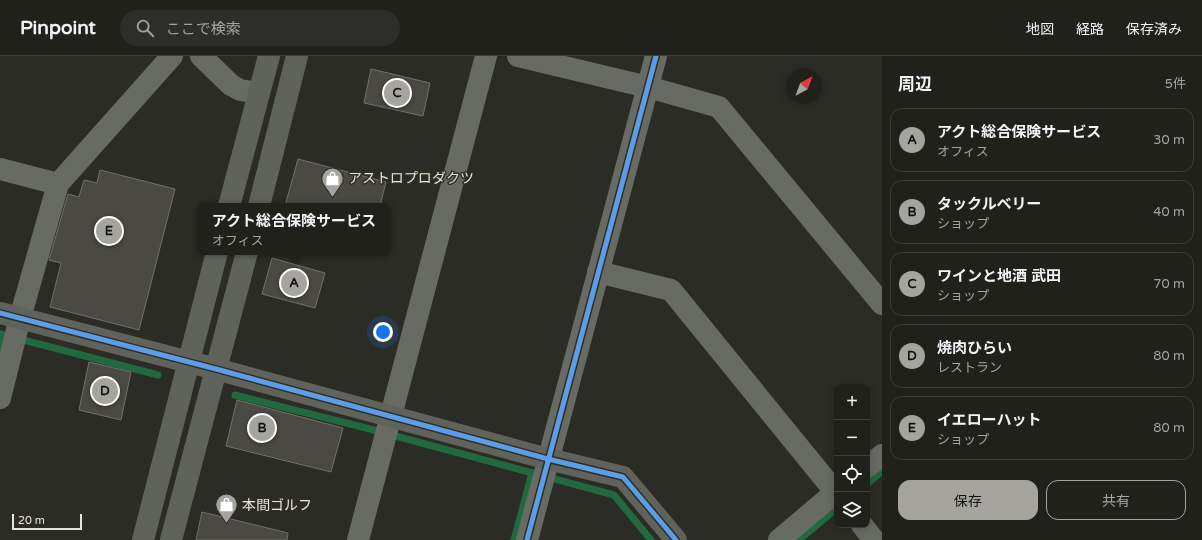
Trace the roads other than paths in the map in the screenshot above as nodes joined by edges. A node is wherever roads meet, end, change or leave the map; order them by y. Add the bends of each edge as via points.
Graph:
1 (172, 56) edge
2 (201, 56) edge
3 (269, 56) edge
4 (297, 56) edge
5 (486, 56) edge
6 (518, 56) edge
7 (656, 56) edge
8 (648, 87) junction
9 (259, 93) junction
10 (0, 169) edge
11 (58, 184) junction
12 (230, 203) edge
13 (259, 203) edge
14 (216, 255) edge
15 (246, 255) edge
16 (598, 272) junction
17 (882, 304) edge
18 (13, 326) edge
19 (189, 362) junction
20 (216, 369) junction
21 (0, 398) edge
22 (388, 428) junction
23 (882, 455) edge
24 (870, 465) edge
25 (545, 470) junction
26 (836, 492) edge
27 (834, 495) edge
28 (864, 528) edge
29 (143, 540) edge
30 (171, 540) edge
31 (358, 540) edge
32 (527, 540) edge
33 (676, 540) edge
34 (779, 540) edge
35 (874, 540) edge

1 - 11 street
2 - 9 street via 231,85 240,90
3 - 9 street
4 - 13 street
5 - 22 street
6 - 8 street
7 - 8 street
8 - 16 street
8 - 17 street via 719,107
9 - 12 street
10 - 11 street
11 - 18 street
14 - 19 street
15 - 20 street
16 - 25 street
16 - 26 street via 671,290
18 - 19 street
18 - 21 street
19 - 20 street
19 - 29 street
20 - 22 street
20 - 30 street
22 - 25 street
22 - 31 street
23 - 24 street
25 - 32 street
25 - 33 street via 623,477
27 - 34 street
28 - 35 street

